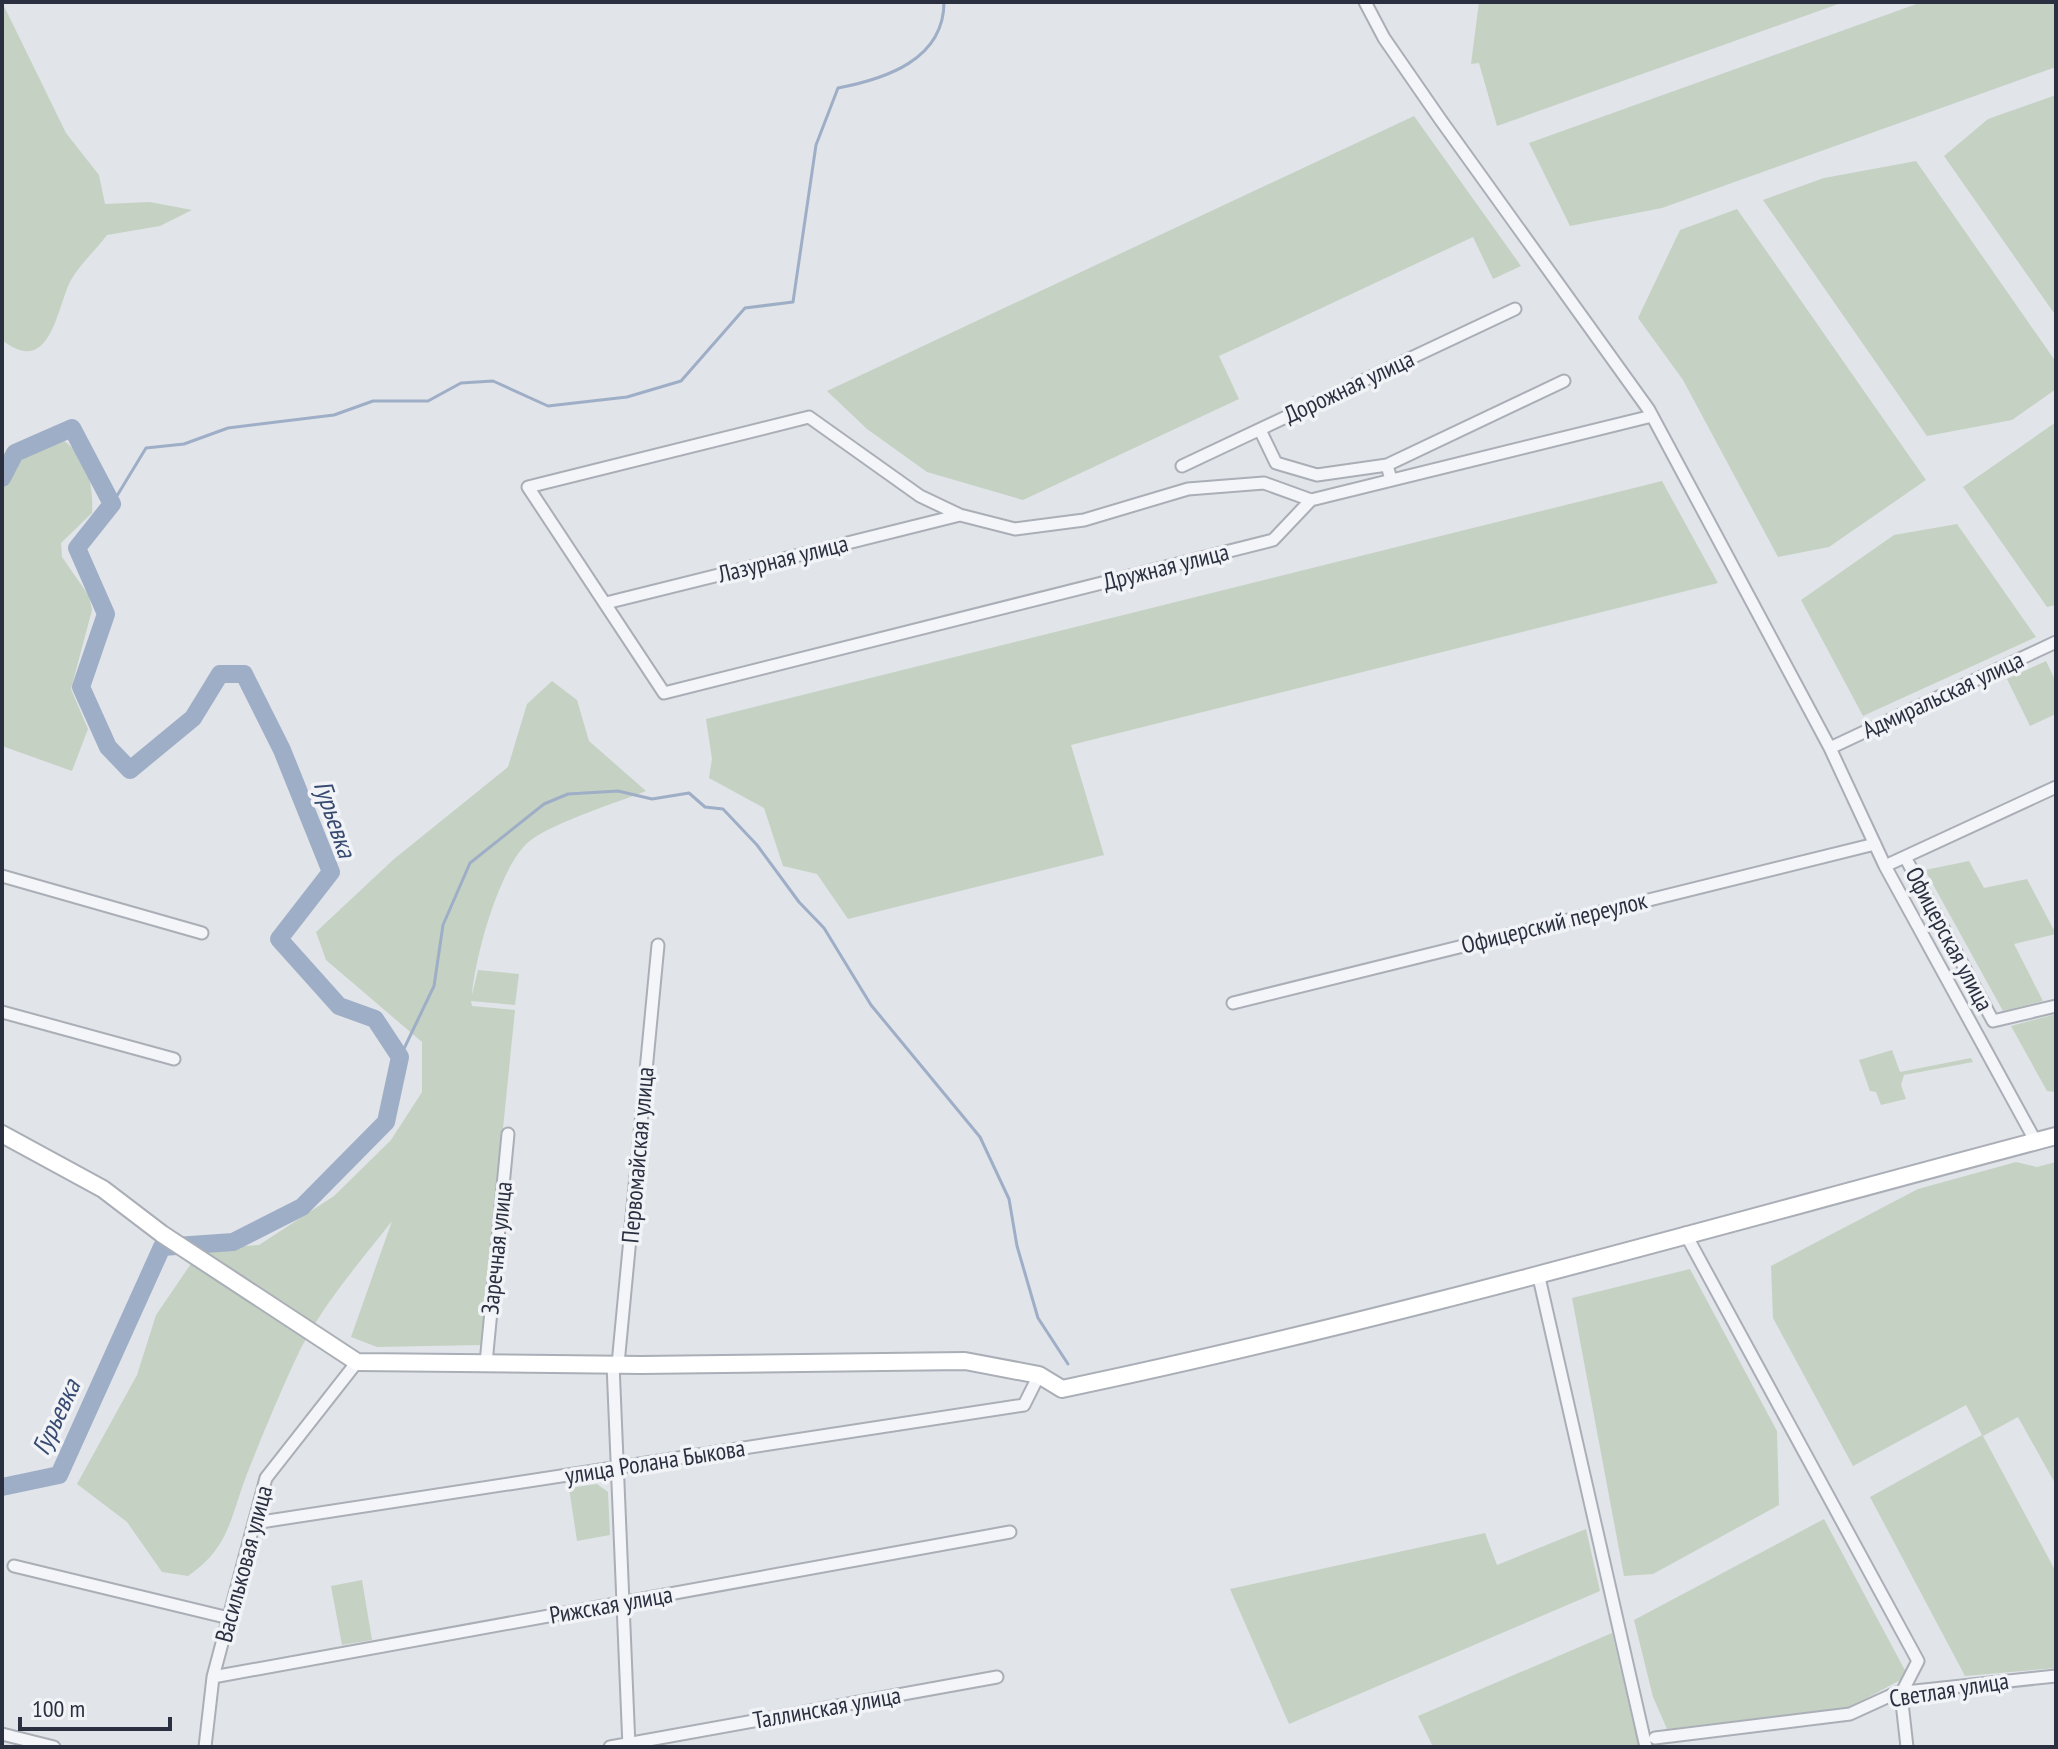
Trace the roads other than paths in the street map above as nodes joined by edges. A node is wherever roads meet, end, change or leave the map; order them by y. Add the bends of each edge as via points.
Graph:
1 (1365, 2) edge
2 (1515, 309) dead end
3 (1564, 381) dead end
4 (1652, 416) junction
5 (1260, 430) junction
6 (1387, 465) junction
7 (1182, 466) dead end
8 (1391, 480) junction
9 (1311, 500) junction
10 (960, 515) junction
11 (606, 603) dead end
12 (2056, 642) edge
13 (1830, 748) junction
14 (2056, 787) edge
15 (1875, 844) junction
16 (1905, 857) junction
17 (1885, 866) junction
18 (2, 876) edge
19 (202, 933) dead end
20 (658, 945) dead end
21 (1233, 1003) dead end
22 (2056, 1006) edge
23 (2, 1012) edge
24 (174, 1059) dead end
25 (2, 1134) edge
26 (508, 1134) dead end
27 (2056, 1136) edge
28 (2036, 1142) junction
29 (1685, 1233) junction
30 (1538, 1273) junction
31 (357, 1362) junction
32 (486, 1363) junction
33 (616, 1364) junction
34 (1039, 1375) junction
35 (617, 1468) junction
36 (254, 1523) junction
37 (1010, 1532) dead end
38 (14, 1566) dead end
39 (621, 1603) junction
40 (229, 1618) junction
41 (2056, 1676) edge
42 (213, 1677) junction
43 (997, 1677) dead end
44 (1901, 1694) junction
45 (2, 1734) edge
46 (1650, 1743) edge
47 (628, 1745) edge
48 (54, 1747) edge
49 (205, 1747) edge
50 (610, 1747) edge
51 (1907, 1747) edge

1 - 4 street via 1440,119
2 - 5 street, Дорожная улица
3 - 6 street
4 - 8 street
4 - 13 street
5 - 6 street via 1276,463 1317,475
5 - 7 street, Дорожная улица
6 - 8 street
8 - 9 street
9 - 10 street via 1264,483 1188,489 1084,520 1015,529
9 - 10 street, Дружная улица via 1273,540 664,693 528,487 809,417 920,496
10 - 11 street, Лазурная улица
12 - 13 street, Адмиральская улица
13 - 15 street
14 - 16 street, Офицерская улица
15 - 17 street
15 - 21 street, Офицерский переулок
16 - 17 street, Офицерская улица
16 - 22 street, Офицерская улица via 1993,1021
17 - 28 street
18 - 19 street
20 - 33 street, Первомайская улица
23 - 24 street
25 - 31 street via 103,1189
26 - 32 street, Заречная улица
27 - 28 street
28 - 29 street
29 - 30 street
29 - 44 street via 1918,1661
30 - 34 street via 1190,1362 1062,1389
30 - 46 street
31 - 32 street
31 - 36 street, Васильковая улица via 266,1478
32 - 33 street
33 - 34 street via 965,1361
33 - 35 street, Первомайская улица
34 - 35 street, улица Ролана Быкова via 1024,1405
35 - 36 street, улица Ролана Быкова
35 - 39 street, Первомайская улица
36 - 40 street, Васильковая улица
37 - 39 street, Рижская улица
38 - 40 street
39 - 42 street, Рижская улица
39 - 47 street, Первомайская улица
40 - 42 street, Васильковая улица
41 - 44 street, Светлая улица
42 - 49 street, Васильковая улица
43 - 47 street, Таллинская улица
44 - 46 street, Светлая улица via 1850,1714
44 - 51 street
45 - 48 street
47 - 50 street, Таллинская улица

